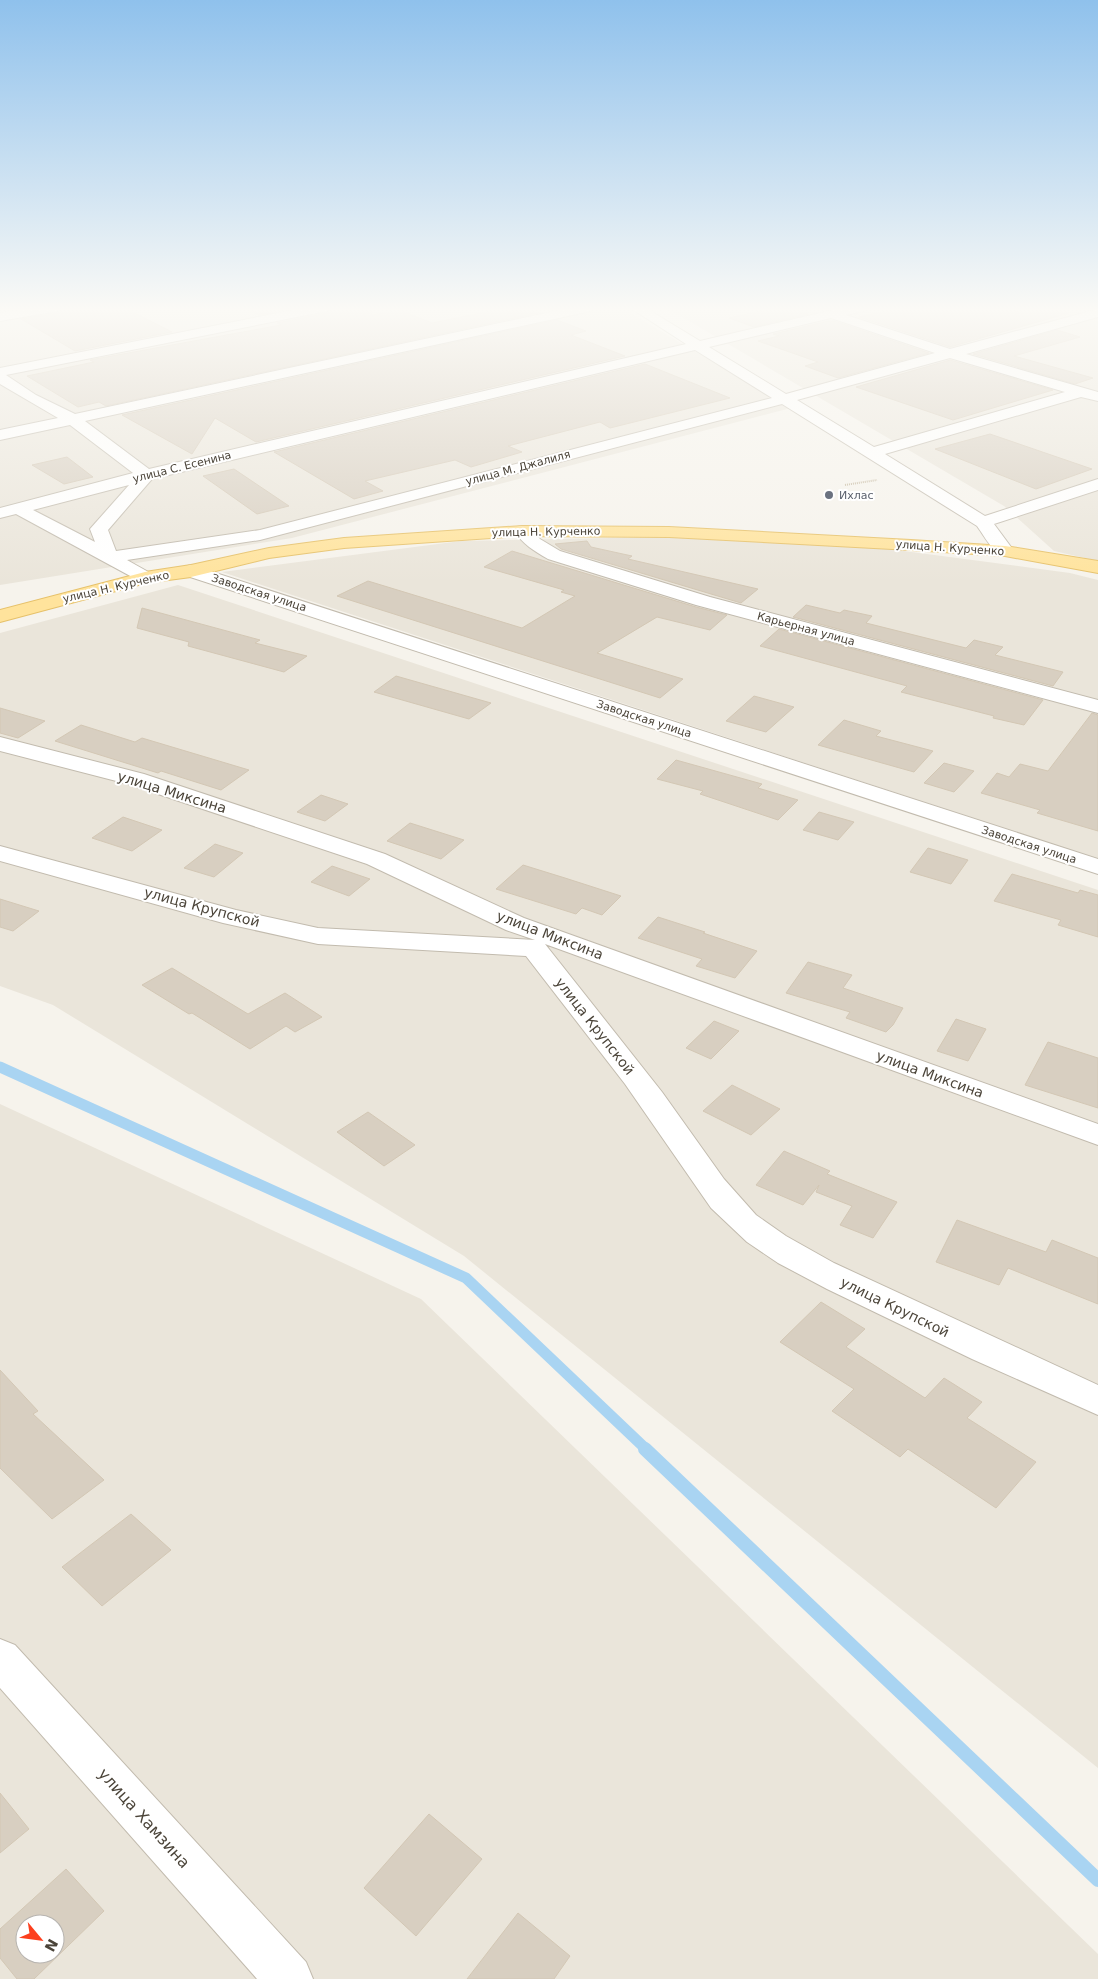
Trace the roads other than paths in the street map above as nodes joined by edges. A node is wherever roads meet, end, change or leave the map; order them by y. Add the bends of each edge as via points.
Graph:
1 (34, 399) edge
2 (163, 399) edge
3 (467, 399) edge
4 (784, 399) edge
5 (785, 399) edge
6 (1055, 399) edge
7 (72, 419) junction
8 (0, 435) edge
9 (872, 453) junction
10 (146, 475) junction
11 (1098, 484) edge
12 (19, 509) junction
13 (0, 513) edge
14 (983, 522) junction
15 (523, 531) junction
16 (1005, 552) junction
17 (109, 557) junction
18 (1098, 567) edge
19 (191, 571) junction
20 (145, 578) junction
21 (0, 616) edge
22 (1098, 707) edge
23 (0, 744) edge
24 (0, 853) edge
25 (1098, 867) edge
26 (534, 948) junction
27 (612, 959) junction
28 (1098, 1135) edge
29 (1098, 1401) edge
30 (0, 1658) edge
31 (289, 1979) edge

1 - 7 street
2 - 7 street
3 - 10 street, улица С. Есенина
4 - 17 street, улица М. Джалиля via 260,535
5 - 9 street
6 - 9 street
7 - 8 street
7 - 10 street
9 - 14 street
10 - 12 street, улица С. Есенина
10 - 17 street via 99,529
11 - 14 street
12 - 13 street, улица С. Есенина
12 - 17 street
14 - 16 street
15 - 16 main road, улица Н. Курченко via 669,532
15 - 19 main road, улица Н. Курченко via 344,543 269,553
15 - 22 street, Карьерная улица via 534,543 554,555 703,602
16 - 18 main road, улица Н. Курченко
17 - 20 street
19 - 20 main road, улица Н. Курченко
19 - 25 street, Заводская улица
20 - 21 main road, улица Н. Курченко
23 - 27 street, улица Миксина via 136,779 376,859 515,924
24 - 26 street, улица Крупской via 232,917 318,936
26 - 27 street
26 - 29 street, улица Крупской via 621,1056 679,1135 707,1181 745,1222 831,1276 938,1329
27 - 28 street, улица Миксина
30 - 31 street, улица Хамзина

